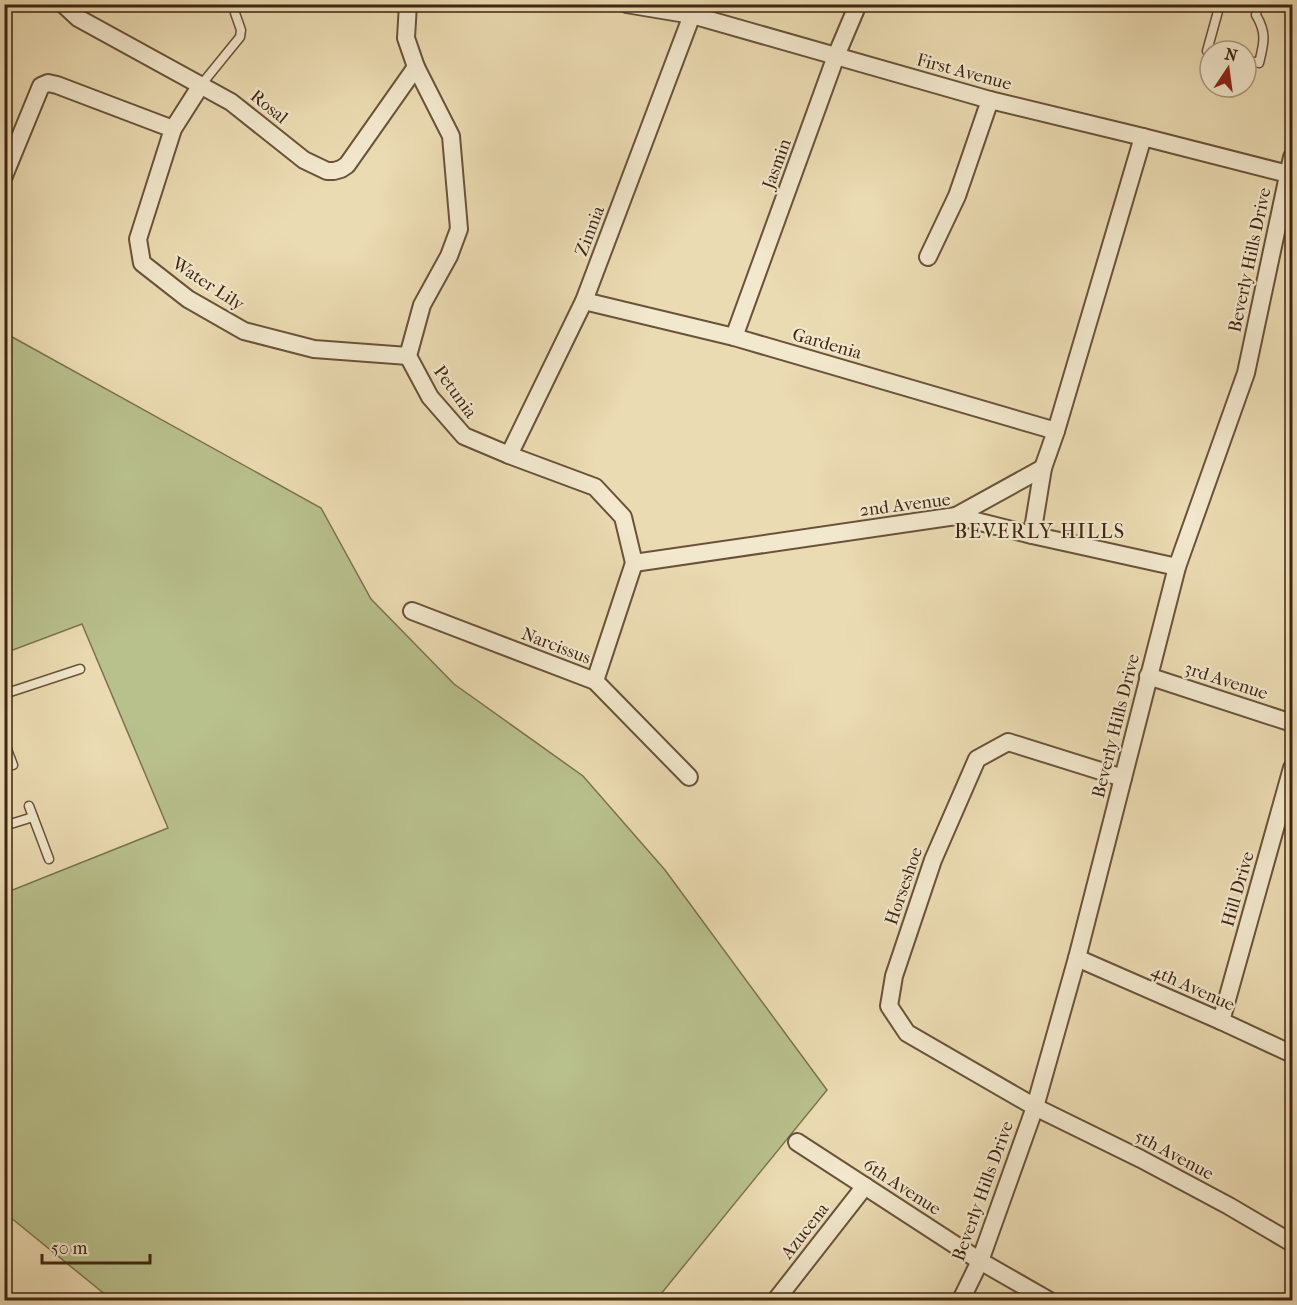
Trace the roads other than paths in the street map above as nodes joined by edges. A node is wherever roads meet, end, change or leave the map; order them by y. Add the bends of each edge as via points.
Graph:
1 (63, 4) edge
2 (408, 4) edge
3 (626, 4) edge
4 (858, 4) edge
5 (1220, 4) edge
6 (1258, 4) edge
7 (235, 14) dead end
8 (692, 15) junction
9 (1210, 39) edge
10 (836, 56) junction
11 (1258, 63) edge
12 (416, 67) junction
13 (201, 85) junction
14 (990, 100) junction
15 (174, 129) junction
16 (1143, 136) junction
17 (1293, 157) edge
18 (1290, 174) edge
19 (4, 177) edge
20 (928, 257) dead end
21 (584, 301) junction
22 (734, 337) junction
23 (408, 356) junction
24 (1056, 431) junction
25 (509, 455) junction
26 (1043, 468) junction
27 (957, 516) junction
28 (1032, 535) junction
29 (634, 563) junction
30 (1177, 567) junction
31 (412, 612) dead end
32 (80, 669) dead end
33 (1148, 676) junction
34 (595, 681) junction
35 (4, 693) edge
36 (1293, 723) edge
37 (4, 742) edge
38 (13, 765) dead end
39 (1293, 768) edge
40 (689, 777) dead end
41 (1123, 778) junction
42 (29, 806) dead end
43 (33, 817) junction
44 (4, 826) edge
45 (49, 859) dead end
46 (1077, 958) junction
47 (1221, 1021) junction
48 (1293, 1054) edge
49 (1035, 1107) junction
50 (796, 1142) dead end
51 (865, 1186) junction
52 (1293, 1243) edge
53 (980, 1261) junction
54 (776, 1300) edge
55 (961, 1300) edge
56 (1048, 1300) edge

1 - 13 street, Rosal via 78,18
2 - 12 street via 406,38
3 - 8 street, First Avenue
4 - 10 street, Jasmin
5 - 9 lane
6 - 11 lane via 1256,15 1263,26 1265,41
7 - 13 lane via 240,37
8 - 10 street, First Avenue
8 - 21 street, Zinnia
10 - 14 street, First Avenue
10 - 22 street, Jasmin
12 - 13 street, Rosal via 347,165 334,171 304,160 231,102
12 - 23 street via 451,136 459,229 422,305
13 - 15 street, Water Lily
14 - 16 street, First Avenue
14 - 20 street via 957,196
15 - 19 street via 48,83 41,86
15 - 23 street, Water Lily via 138,239 142,263 188,299 244,331 314,349
16 - 18 street, First Avenue
16 - 24 street
17 - 18 street, Beverly Hills Drive
18 - 30 street, Beverly Hills Drive via 1246,373
21 - 22 street, Gardenia
21 - 25 street, Zinnia
22 - 24 street, Gardenia
23 - 25 street, Petunia via 430,397 464,436
24 - 26 street
25 - 29 street, Petunia via 595,487 623,517
26 - 27 street
26 - 28 street
27 - 28 street, 2nd Avenue
27 - 29 street, 2nd Avenue
28 - 30 street, 2nd Avenue
29 - 34 street
30 - 33 street, Beverly Hills Drive
31 - 34 street, Narcissus
32 - 35 lane
33 - 36 street, 3rd Avenue
33 - 41 street, Beverly Hills Drive
34 - 40 street, Narcissus
37 - 38 lane
39 - 47 street, Hill Drive
41 - 46 street, Beverly Hills Drive
41 - 49 street, Horseshoe via 1008,742 977,759 933,860 894,976 889,1006 907,1034
42 - 43 lane
43 - 44 lane
43 - 45 lane
46 - 47 street, 4th Avenue
46 - 49 street, Beverly Hills Drive
47 - 48 street, 4th Avenue
49 - 52 street, 5th Avenue via 1141,1159
49 - 53 street, Beverly Hills Drive
50 - 51 street, 6th Avenue
51 - 53 street, 6th Avenue
51 - 54 street, Azucena
53 - 55 street, Beverly Hills Drive
53 - 56 street, 6th Avenue

